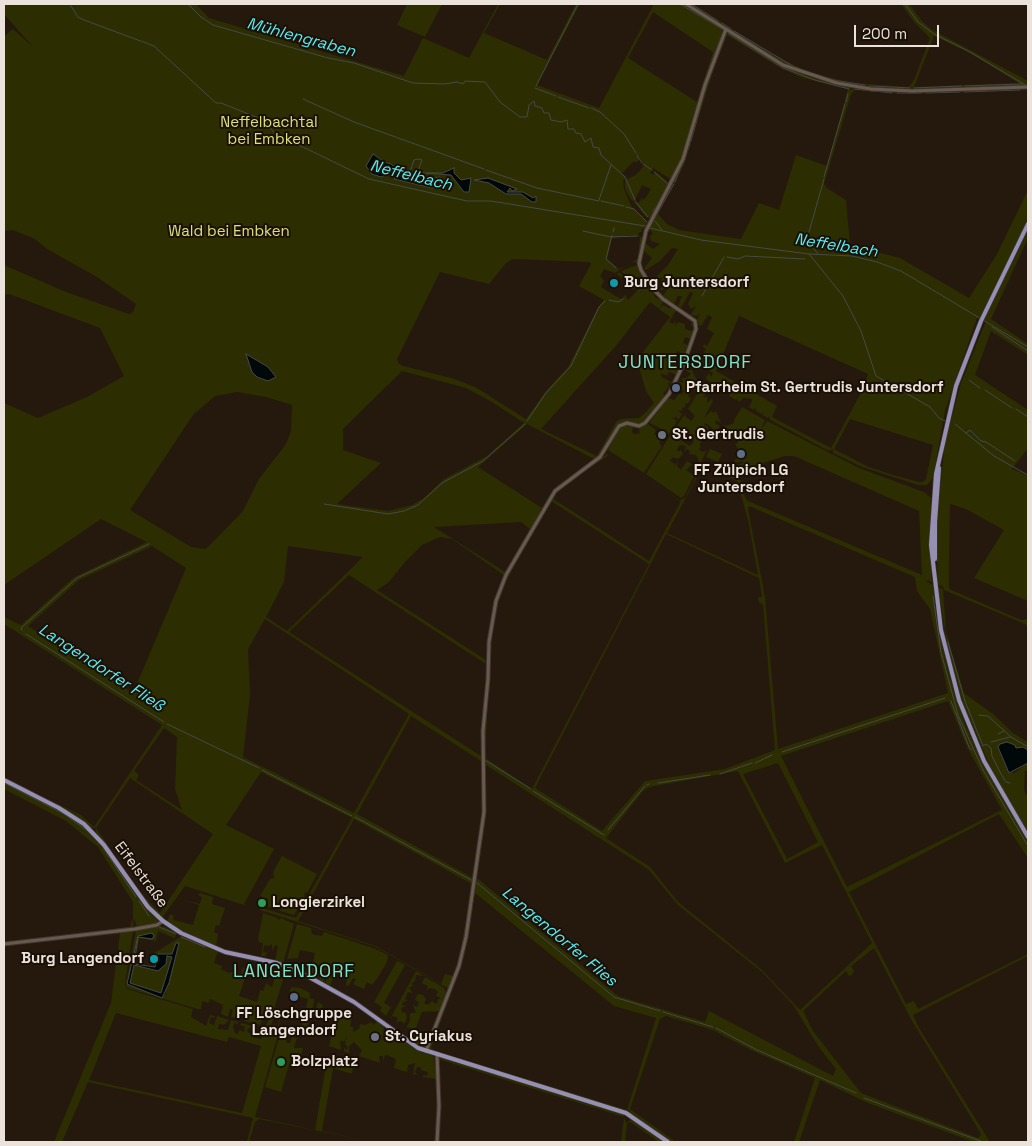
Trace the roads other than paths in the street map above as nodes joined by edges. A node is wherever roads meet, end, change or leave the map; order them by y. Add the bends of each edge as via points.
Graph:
1 (686, 4) edge
2 (726, 29) junction
3 (1028, 87) edge
4 (1028, 224) edge
5 (4, 780) edge
6 (1028, 837) edge
7 (163, 922) junction
8 (4, 944) edge
9 (426, 1051) junction
10 (437, 1054) junction
11 (437, 1142) edge
12 (668, 1142) edge

1 - 2 street
2 - 3 street via 783,65 818,79 842,84 912,91
2 - 9 street via 705,85 684,159 644,234 640,266 649,283 659,296 695,322 696,329 684,363 669,394 646,422 639,426 620,425 605,451 554,492 506,574 496,601 489,642 483,731 484,818 466,937 462,959
4 - 6 main road via 982,320 961,370 948,413 932,508 931,545 945,649 963,711 989,770
5 - 7 main road, Eifelstraße via 84,824 102,842 139,897
7 - 8 street via 135,929
7 - 9 main road, Eifelstraße via 207,946 277,963 314,980 361,1007 410,1044
9 - 10 main road, Eifelstraße
10 - 11 street
10 - 12 main road, Eifelstraße via 626,1113

